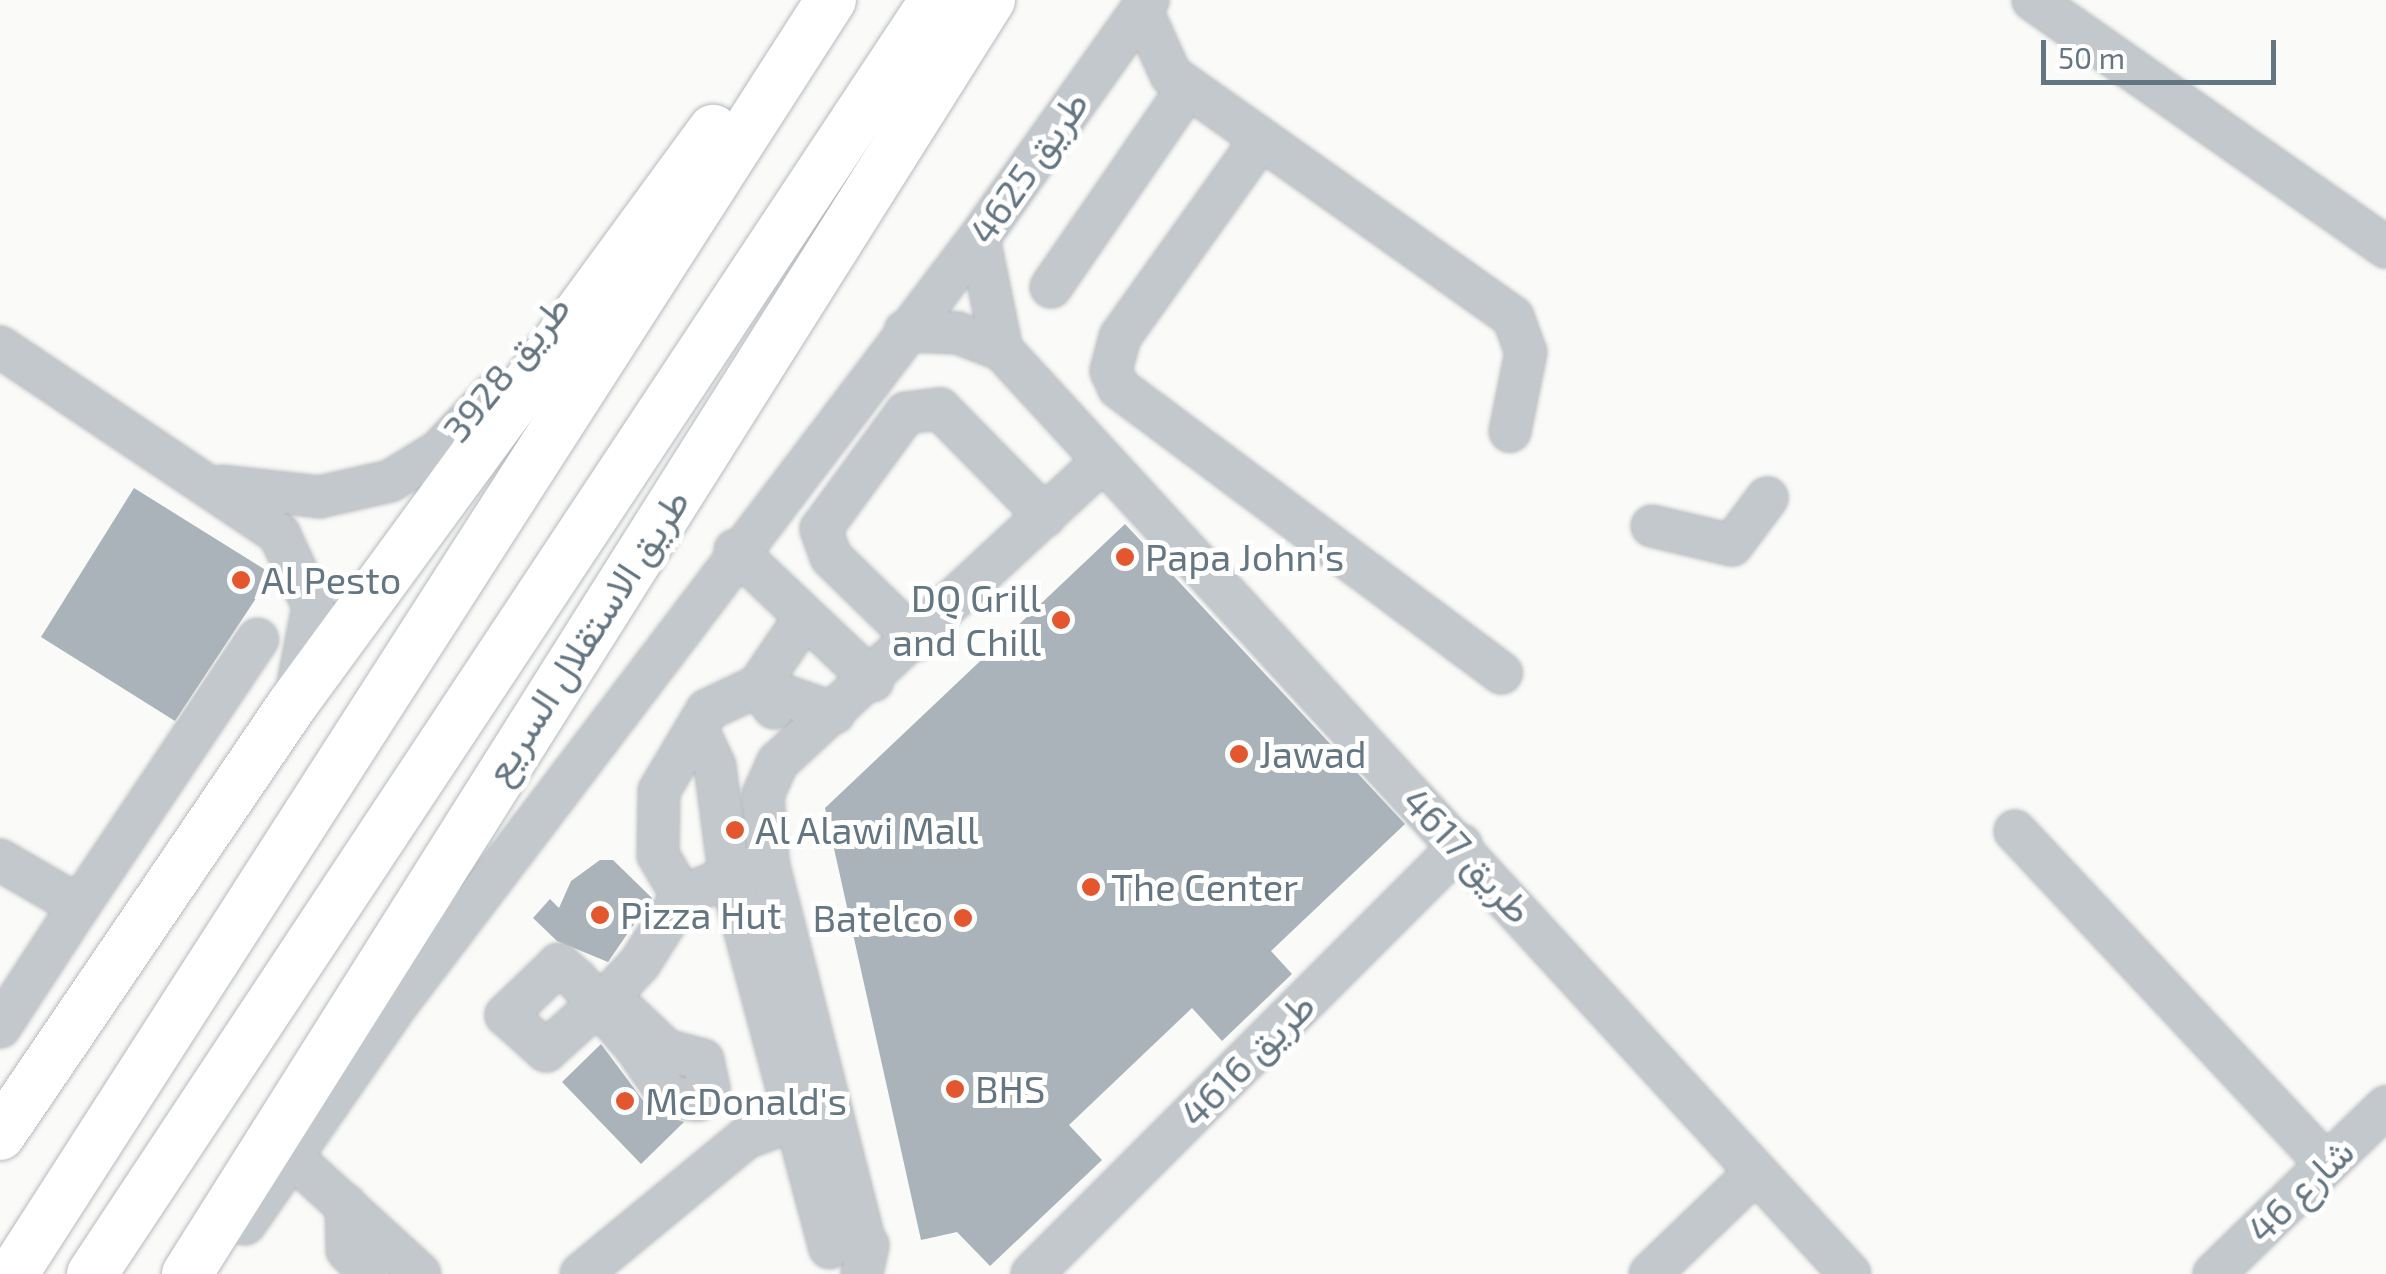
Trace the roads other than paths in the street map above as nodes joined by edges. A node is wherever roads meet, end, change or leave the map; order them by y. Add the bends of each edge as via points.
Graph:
1 (814, 0) edge
2 (831, 0) edge
3 (935, 0) edge
4 (990, 0) edge
5 (2033, 0) edge
6 (1144, 5) edge
7 (1091, 78) junction
8 (1179, 82) junction
9 (1259, 142) junction
10 (979, 238) junction
11 (2386, 248) edge
12 (618, 254) junction
13 (1051, 287) dead end
14 (905, 332) junction
15 (0, 347) edge
16 (1002, 350) junction
17 (1510, 431) dead end
18 (1103, 461) junction
19 (214, 484) junction
20 (1768, 498) dead end
21 (1045, 516) junction
22 (1652, 526) dead end
23 (736, 550) junction
24 (806, 617) junction
25 (258, 639) dead end
26 (916, 640) junction
27 (1502, 673) dead end
28 (873, 681) junction
29 (758, 686) junction
30 (292, 705) junction
31 (834, 713) junction
32 (698, 730) junction
33 (778, 762) junction
34 (715, 766) junction
35 (2016, 831) dead end
36 (1461, 844) junction
37 (0, 860) edge
38 (768, 861) junction
39 (729, 872) junction
40 (682, 896) junction
41 (79, 906) junction
42 (604, 1000) dead end
43 (0, 1027) edge
44 (800, 1067) junction
45 (2383, 1116) edge
46 (795, 1120) junction
47 (0, 1135) edge
48 (292, 1157) junction
49 (2326, 1164) junction
50 (826, 1167) junction
51 (1754, 1174) junction
52 (346, 1205) junction
53 (848, 1259) edge
54 (14, 1274) edge
55 (92, 1274) edge
56 (187, 1274) edge
57 (209, 1274) edge
58 (370, 1274) edge
59 (420, 1274) edge
60 (580, 1274) edge
61 (1032, 1274) edge
62 (1650, 1274) edge
63 (1850, 1274) edge
64 (2214, 1274) edge

1 - 12 main road
2 - 54 main road
3 - 55 main road
4 - 56 main road, طريق الاستقلال السريع
5 - 11 street
6 - 7 street, طريق 4625
6 - 8 street
7 - 8 street
7 - 10 street, طريق 4625
8 - 9 street
8 - 13 street
9 - 17 street via 1513,317 1526,352
9 - 27 street via 1120,337 1111,371 1119,388
10 - 14 street, طريق 4625
10 - 16 street
12 - 19 street, طريق 3928 via 580,276 474,418 414,468 319,498
12 - 30 main road
14 - 16 street, طريق 4617 via 936,328
14 - 23 street, طريق 4625
15 - 19 street, طريق 3928
16 - 18 street, طريق 4617
18 - 21 street
18 - 36 street, طريق 4617
19 - 30 street, طريق 3928 via 279,534 308,580 312,634
20 - 22 street via 1732,545
21 - 26 street
21 - 26 street via 940,409 906,413 821,529 831,556
23 - 24 street
23 - 48 street, طريق 4625
24 - 28 street
24 - 29 street
25 - 41 street
26 - 28 street
28 - 31 street
29 - 31 street
29 - 32 street via 714,702
29 - 33 street via 777,713
30 - 47 main road
31 - 33 street
32 - 34 street
32 - 40 street via 659,791 658,855
33 - 34 street via 740,778
33 - 38 street via 760,814
34 - 39 street
35 - 49 street
36 - 51 street, طريق 4617
36 - 61 street, طريق 4616
37 - 41 street
38 - 39 street
38 - 44 street
39 - 40 street
39 - 44 street
40 - 42 street
41 - 43 street
44 - 46 street
44 - 50 street
45 - 49 street, شارع 46
46 - 50 street
46 - 60 street via 746,1138
48 - 52 street
48 - 57 street, طريق 4625
49 - 64 street, شارع 46
50 - 53 street
51 - 62 street
51 - 63 street, طريق 4617
52 - 58 street via 347,1250
52 - 59 street

